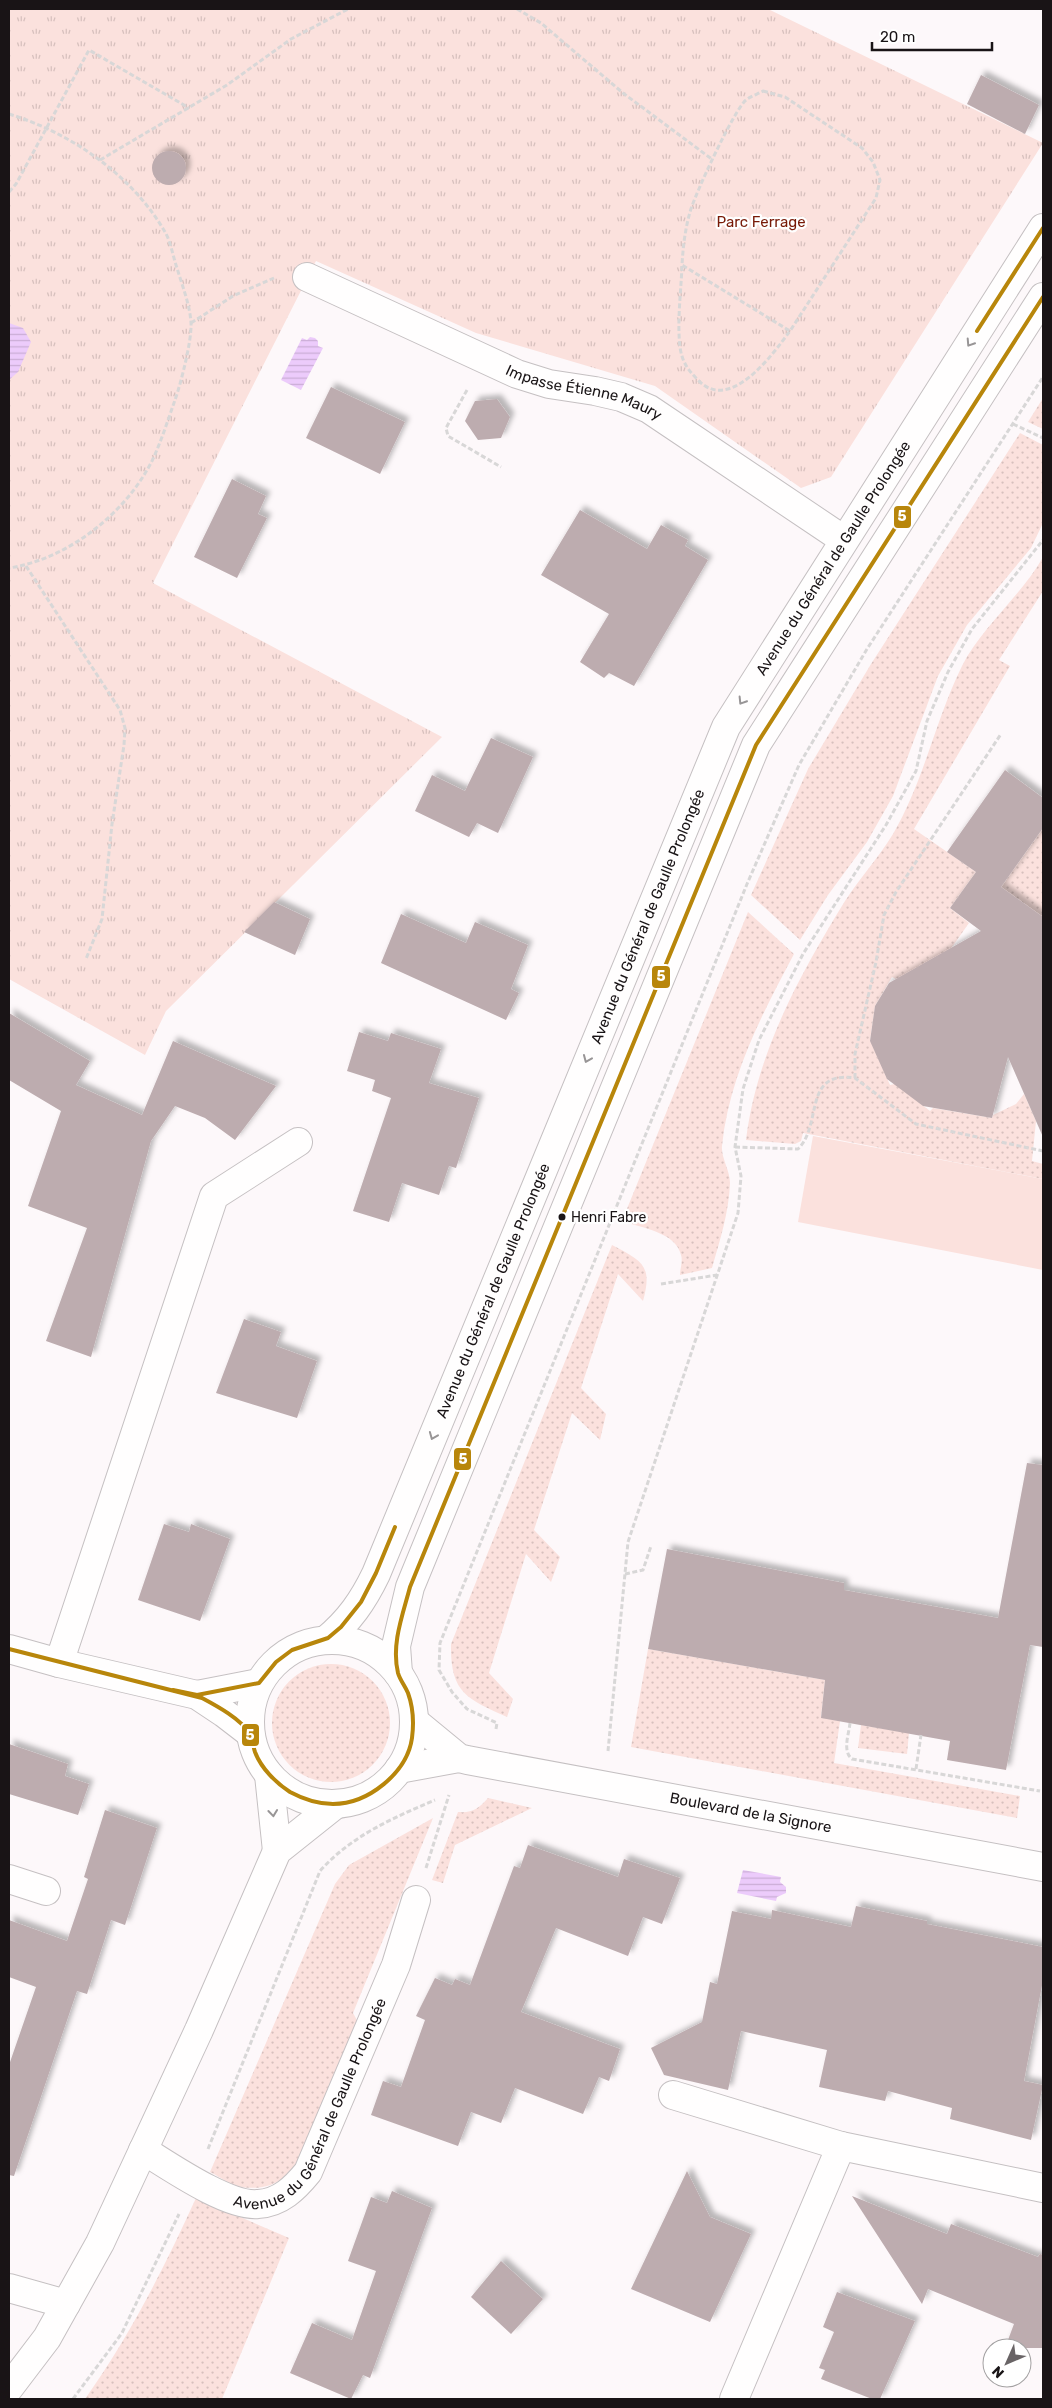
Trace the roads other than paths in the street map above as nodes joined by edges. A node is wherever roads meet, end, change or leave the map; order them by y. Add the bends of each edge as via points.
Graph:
1 (1043, 228) edge
2 (308, 277) dead end
3 (1043, 296) edge
4 (844, 540) junction
5 (298, 1142) dead end
6 (326, 1640) junction
7 (9, 1649) edge
8 (59, 1663) junction
9 (398, 1673) junction
10 (259, 1683) junction
11 (197, 1695) junction
12 (414, 1721) junction
13 (250, 1732) junction
14 (459, 1758) junction
15 (399, 1769) junction
16 (269, 1775) junction
17 (336, 1804) junction
18 (277, 1851) junction
19 (1043, 1867) edge
20 (9, 1879) edge
21 (46, 1891) dead end
22 (416, 1900) road end
23 (674, 2095) dead end
24 (842, 2146) junction
25 (143, 2150) junction
26 (1043, 2188) edge
27 (9, 2288) edge
28 (66, 2304) junction
29 (9, 2388) edge
30 (734, 2399) edge

1 -> 4 street, Avenue du Général de Gaulle Prolongée
2 - 4 street, Impasse Étienne Maury via 483,360 549,384 595,390 649,409
3 - 9 street via 756,745 410,1587 396,1646
4 -> 6 street, Avenue du Général de Gaulle Prolongée via 726,727 376,1574 351,1616
5 - 8 street via 214,1196
6 - 9 street via 353,1642 378,1654
6 - 10 street via 299,1646 276,1661
7 - 8 street
8 - 11 street
9 - 12 street via 409,1696
10 - 11 street
10 - 13 street via 250,1709
11 - 13 street
12 - 14 street, Boulevard de la Signore
12 - 15 street via 410,1747
13 - 16 street via 256,1755
14 - 15 street, Boulevard de la Signore
14 - 19 street, Boulevard de la Signore
15 - 17 street via 382,1787 360,1799
16 - 17 street via 288,1792 311,1802
16 -> 18 street
17 - 18 street
18 - 25 street
20 - 21 street
22 - 25 street, Avenue du Général de Gaulle Prolongée via 396,1965 308,2172 294,2189 274,2201 257,2205 234,2201
23 - 24 street
24 - 26 street
24 - 30 street
25 - 28 street via 100,2243
27 - 28 street
28 - 29 street via 47,2338

